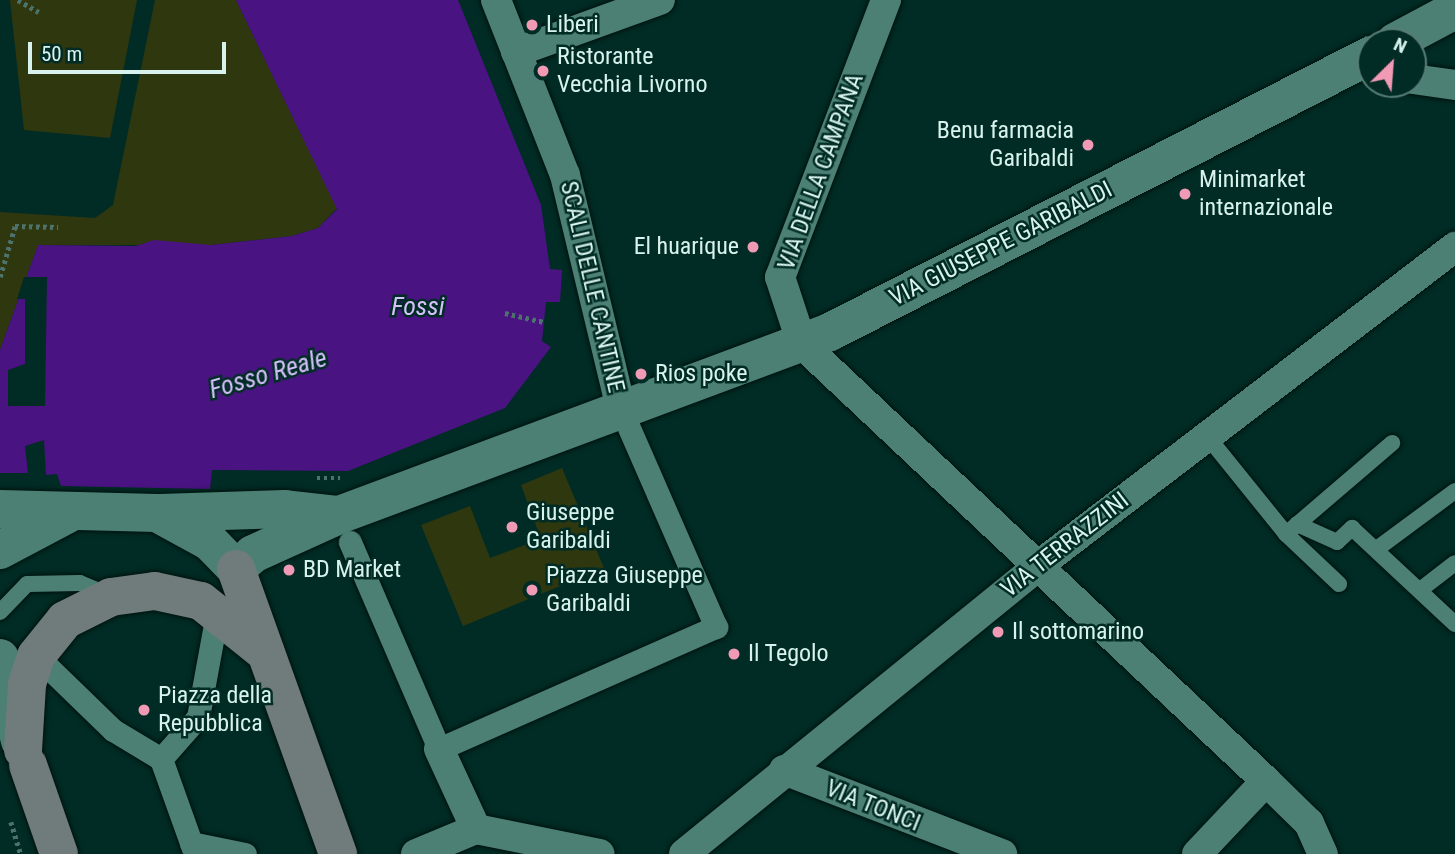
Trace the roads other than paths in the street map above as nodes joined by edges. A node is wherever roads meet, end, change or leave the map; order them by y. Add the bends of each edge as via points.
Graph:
1 (496, 0) edge
2 (660, 0) edge
3 (886, 0) edge
4 (1455, 10) edge
5 (1421, 28) edge
6 (516, 52) junction
7 (1357, 66) edge
8 (1427, 81) edge
9 (1455, 85) edge
10 (1455, 247) edge
11 (802, 344) junction
12 (625, 420) junction
13 (1207, 436) junction
14 (1392, 443) dead end
15 (1455, 491) edge
16 (0, 509) edge
17 (73, 512) junction
18 (157, 513) junction
19 (345, 528) junction
20 (1292, 529) junction
21 (1378, 548) junction
22 (0, 550) edge
23 (1455, 563) edge
24 (1039, 565) junction
25 (236, 569) junction
26 (1339, 584) dead end
27 (1420, 590) junction
28 (111, 597) junction
29 (0, 612) edge
30 (215, 624) dead end
31 (1455, 624) edge
32 (266, 653) junction
33 (0, 657) edge
34 (49, 668) dead end
35 (16, 739) edge
36 (439, 749) junction
37 (161, 759) junction
38 (784, 770) junction
39 (1266, 781) junction
40 (476, 829) junction
41 (193, 849) edge
42 (59, 854) edge
43 (245, 854) edge
44 (338, 854) edge
45 (416, 854) edge
46 (600, 854) edge
47 (684, 854) edge
48 (1002, 854) edge
49 (1196, 854) edge
50 (1323, 854) edge

1 - 6 street, SCALI DELLE CANTINE
2 - 6 street
3 - 11 street, VIA DELLA CAMPANA via 780,277
4 - 5 street
6 - 12 street, SCALI DELLE CANTINE via 565,175
7 - 11 street, VIA GIUSEPPE GARIBALDI
8 - 9 street
10 - 13 street, VIA TERRAZZINI
11 - 12 street, VIA GIUSEPPE GARIBALDI
11 - 24 street
12 - 19 street, SCALI DELLE CANTINE
12 - 36 street via 716,627
13 - 20 lane
13 - 24 street, VIA TERRAZZINI
14 - 20 lane
15 - 21 lane
16 - 17 street
17 - 18 street
17 - 22 street
18 - 19 street via 285,509
18 - 25 street via 210,542
19 - 25 street
19 - 36 street
20 - 21 lane via 1337,542 1352,528
20 - 26 lane
21 - 27 lane
23 - 27 lane
24 - 38 street, VIA TERRAZZINI
24 - 39 street
25 - 32 main road
27 - 31 lane
28 - 29 lane via 80,583 27,584
28 - 32 main road via 155,591 201,601
28 - 35 main road via 65,620 39,650
30 - 37 street via 198,717
32 - 44 main road
33 - 35 street
34 - 37 street via 113,730
35 - 42 main road
36 - 40 street
37 - 41 street
38 - 47 street, VIA TERRAZZINI
38 - 48 street, VIA TONCI
39 - 49 street
39 - 50 street via 1309,823
40 - 45 street
40 - 46 street
41 - 43 street

